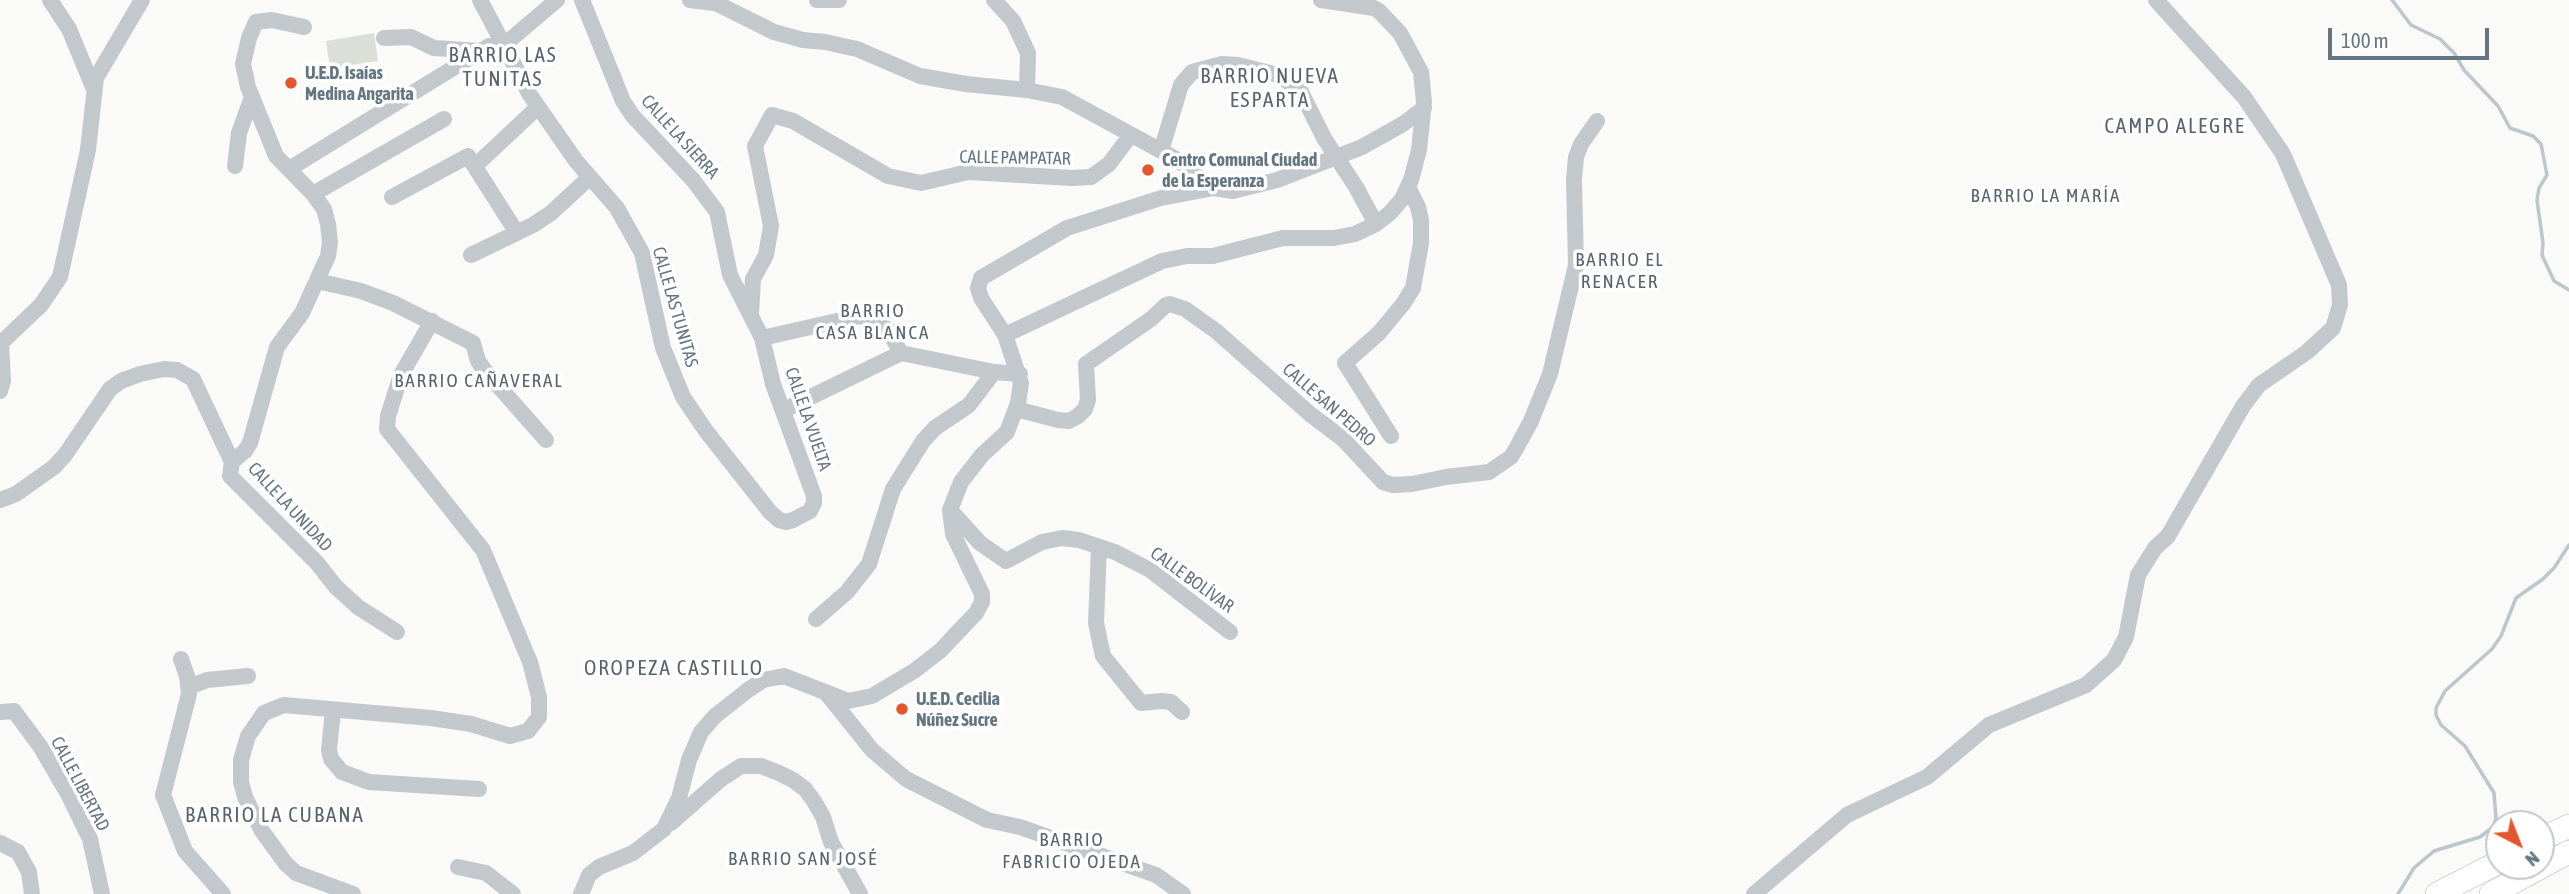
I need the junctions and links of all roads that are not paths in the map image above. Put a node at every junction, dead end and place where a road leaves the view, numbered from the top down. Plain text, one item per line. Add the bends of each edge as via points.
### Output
1 (50, 0) edge
2 (142, 0) edge
3 (480, 0) edge
4 (557, 0) edge
5 (582, 0) edge
6 (690, 0) edge
7 (817, 0) edge
8 (839, 0) edge
9 (994, 0) edge
10 (1321, 0) edge
11 (712, 1) edge
12 (2161, 3) edge
13 (384, 38) dead end
14 (504, 45) junction
15 (481, 51) junction
16 (93, 88) junction
17 (1027, 90) junction
18 (538, 107) junction
19 (1424, 108) junction
20 (444, 119) dead end
21 (1597, 121) dead end
22 (1130, 136) junction
23 (1161, 151) junction
24 (1337, 156) junction
25 (235, 166) dead end
26 (475, 166) junction
27 (289, 169) junction
28 (590, 177) junction
29 (1408, 187) junction
30 (1214, 188) junction
31 (313, 194) junction
32 (391, 197) dead end
33 (1376, 224) junction
34 (517, 233) junction
35 (471, 256) dead end
36 (317, 281) junction
37 (751, 314) junction
38 (432, 321) junction
39 (1005, 335) junction
40 (762, 338) junction
41 (0, 343) edge
42 (901, 354) junction
43 (994, 372) junction
44 (1020, 374) junction
45 (0, 391) edge
46 (1016, 409) junction
47 (784, 410) junction
48 (1391, 436) dead end
49 (546, 439) dead end
50 (232, 462) junction
51 (0, 500) edge
52 (950, 510) junction
53 (810, 511) joint
54 (1100, 547) junction
55 (816, 619) dead end
56 (397, 632) dead end
57 (1230, 632) dead end
58 (181, 659) dead end
59 (248, 676) dead end
60 (189, 687) junction
61 (827, 694) junction
62 (333, 710) junction
63 (0, 712) edge
64 (1182, 712) dead end
65 (479, 789) dead end
66 (664, 829) junction
67 (0, 843) edge
68 (2569, 852) edge
69 (458, 867) dead end
70 (2485, 869) edge
71 (32, 894) edge
72 (102, 894) edge
73 (223, 894) edge
74 (353, 894) edge
75 (513, 894) edge
76 (580, 894) edge
77 (860, 894) edge
78 (1183, 894) edge
79 (1754, 894) edge
80 (2437, 894) edge
81 (2491, 894) edge

1 - 16 street via 69,29
2 - 16 street
3 - 14 street, CALLE LAS TUNITAS
4 - 14 street
5 - 37 street, CALLE LA SIERRA via 623,101 717,212 730,275
6 - 11 street
7 - 8 street
9 - 17 street via 1013,22 1028,53
10 - 19 street via 1374,8 1390,21 1420,72
11 - 17 street via 774,32 857,48 920,76
12 - 79 street via 2244,97 2283,154 2339,285 2340,304 2333,328 2259,385 2243,406 2168,536 2141,569 2126,637 2114,660 2086,685 1989,725 1927,777 1847,815
13 - 15 street via 411,37 434,48
14 - 15 street
14 - 18 street, CALLE LAS TUNITAS
15 - 27 street
16 - 41 street via 88,150 60,277 41,305
17 - 22 street via 1062,97
18 - 26 street
18 - 28 street, CALLE LAS TUNITAS
19 - 24 street via 1387,134
19 - 29 street
20 - 31 street
21 - 46 street, CALLE SAN PEDRO via 1576,157 1577,255 1549,374 1511,457 1489,472 1412,484 1383,482 1343,439 1216,331 1171,304 1086,364 1088,400 1078,416 1058,421
22 - 23 street
22 - 37 street, CALLE PAMPATAR via 1109,164 1091,177 968,173 921,183 888,176 793,121 772,115 755,146 771,226 766,254 753,279
23 - 24 street via 1185,78 1222,64 1267,72 1295,85
23 - 30 street
24 - 30 street via 1267,183 1233,191
24 - 33 street
25 - 27 street via 248,87 276,156
26 - 32 street via 468,156
26 - 34 street
27 - 31 street
28 - 34 street via 551,213
28 - 53 street, CALLE LAS TUNITAS via 617,208 642,253 666,357 683,397 779,520 786,522
29 - 33 street
29 - 48 street via 1421,220 1413,288 1379,333 1345,363
30 - 39 street via 1161,198 1067,229 986,274 978,284 981,298
31 - 36 street via 324,209 330,242
33 - 39 street via 1335,238 1283,237 1213,256 1162,261
34 - 35 street
36 - 38 street via 361,291
36 - 50 street via 302,313 277,347 250,443
37 - 40 street, CALLE LA SIERRA
38 - 49 street via 473,343 486,373
38 - 62 street via 401,375 387,429 483,550 530,662 539,716 528,731 510,736 431,718
39 - 44 street
40 - 42 street via 859,316 882,325
40 - 47 street, CALLE LA VUELTA
41 - 45 street
42 - 43 street
42 - 47 street
43 - 44 street
43 - 55 street via 969,405 935,428 918,449 893,489 869,564 847,592
44 - 46 street
46 - 52 street via 1007,432 961,482
47 - 53 street, CALLE LA VUELTA via 814,496
50 - 51 street, CALLE LA UNIDAD via 193,379 164,369 121,381 110,389 54,467
50 - 56 street, CALLE LA UNIDAD via 230,476 336,587
52 - 54 street, CALLE BOLÍVAR via 1006,561 1052,538
52 - 61 street via 953,534 982,594 976,613 940,651 888,688 848,701
54 - 57 street, CALLE BOLÍVAR via 1150,570
54 - 64 street via 1096,623 1103,656 1142,703 1171,702
58 - 60 street
59 - 60 street via 207,680
60 - 73 street via 163,795 185,851
61 - 66 street via 784,676 763,680 735,699 701,732
61 - 78 street via 872,751 906,779 987,820 1020,827 1156,875
62 - 65 street via 329,750 342,772 369,782
62 - 74 street via 284,705 264,713 248,736 241,782 262,831 286,864 296,873
63 - 72 street, CALLE LIBERTAD via 14,711 68,794 90,839
66 - 76 street via 634,853 598,867
66 - 77 street via 732,770 761,766 805,789
67 - 71 street via 18,852 29,872
68 - 81 highway
69 - 75 street via 486,873
70 - 80 highway

